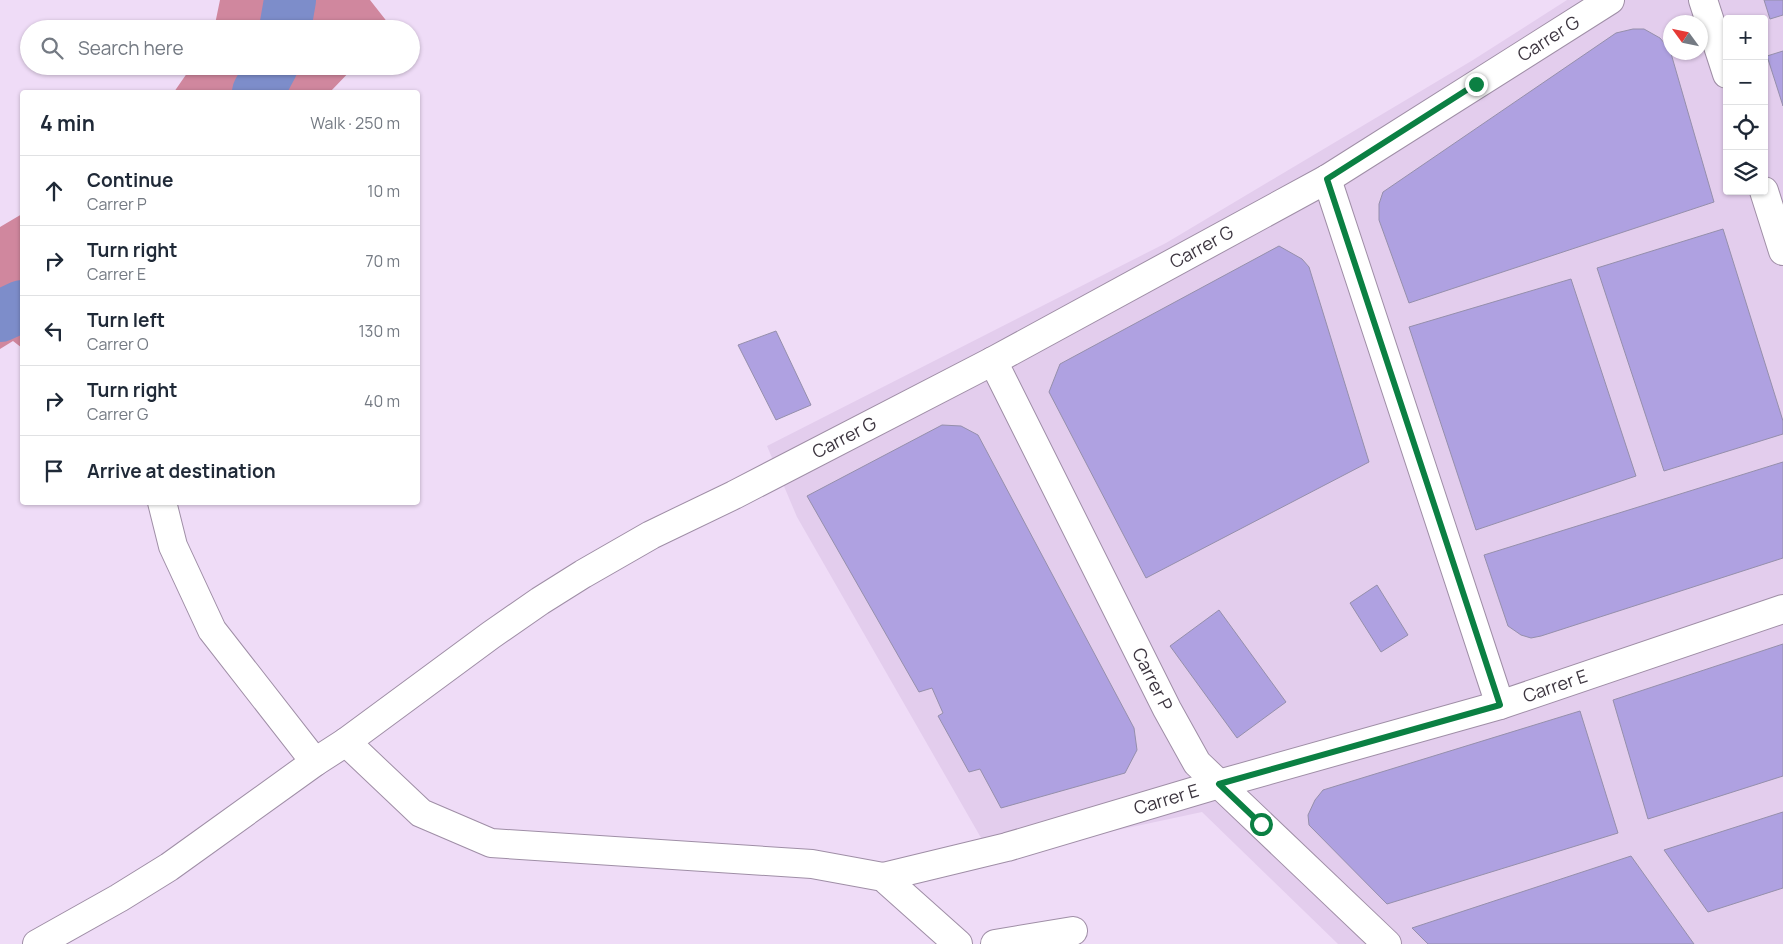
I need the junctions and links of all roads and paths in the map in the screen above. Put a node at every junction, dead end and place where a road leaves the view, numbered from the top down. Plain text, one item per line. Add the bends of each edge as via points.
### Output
1 (1610, 0) edge
2 (1703, 0) edge
3 (1723, 62) edge
4 (1327, 179) junction
5 (1765, 195) edge
6 (1783, 251) edge
7 (993, 362) junction
8 (163, 505) edge
9 (1783, 609) edge
10 (1500, 705) junction
11 (346, 742) junction
12 (315, 762) junction
13 (1219, 784) junction
14 (884, 877) junction
15 (1073, 931) dead end
16 (37, 944) edge
17 (958, 944) edge
18 (995, 944) edge
19 (1387, 944) edge

1 - 4 street, Carrer G
2 - 3 street
4 - 7 street, Carrer G
4 - 10 street
5 - 6 street
7 - 11 street, Carrer G via 650,535 554,592
7 - 13 street, Carrer P via 1167,709 1197,763
8 - 12 street via 173,546 212,630
9 - 10 street, Carrer E
10 - 13 street, Carrer E
11 - 12 street, Carrer G
11 - 14 street via 421,813 491,843 812,864
12 - 16 street, Carrer G via 169,867
13 - 14 street, Carrer E via 1007,847
13 - 19 street, Carrer P
14 - 17 street
15 - 18 street

